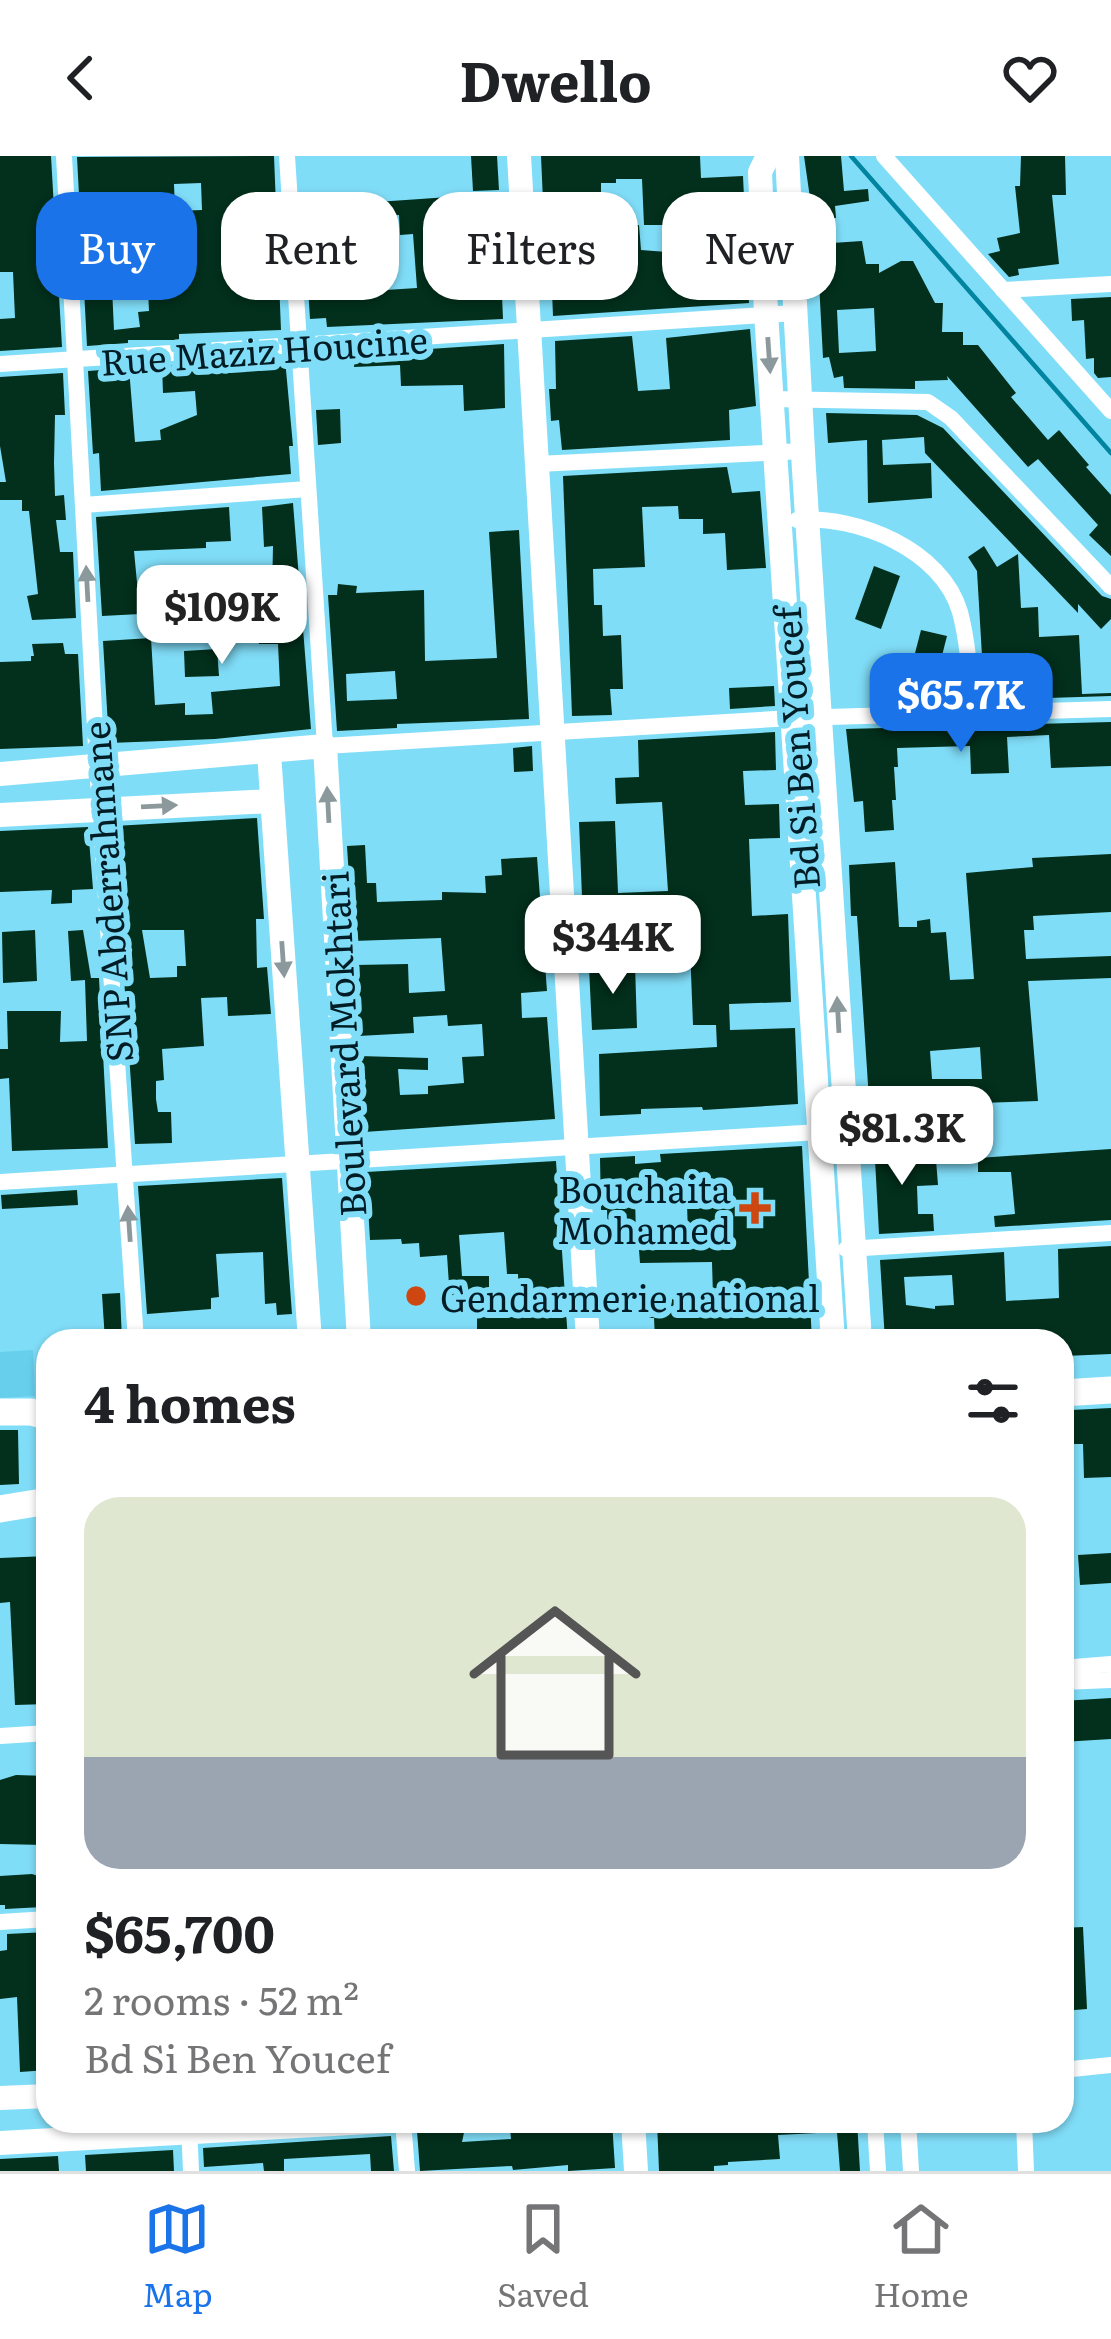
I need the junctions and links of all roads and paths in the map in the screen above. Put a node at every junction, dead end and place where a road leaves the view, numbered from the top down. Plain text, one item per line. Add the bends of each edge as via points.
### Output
1 (64, 156) edge
2 (286, 156) edge
3 (519, 156) edge
4 (767, 156) edge
5 (788, 156) edge
6 (884, 156) edge
7 (1111, 284) edge
8 (1003, 290) junction
9 (766, 313) junction
10 (795, 313) junction
11 (528, 333) junction
12 (298, 345) junction
13 (77, 360) junction
14 (0, 364) edge
15 (772, 399) junction
16 (800, 401) junction
17 (1108, 403) edge
18 (802, 451) junction
19 (775, 452) junction
20 (537, 464) junction
21 (308, 489) junction
22 (83, 505) junction
23 (807, 519) junction
24 (778, 521) junction
25 (1111, 587) edge
26 (1111, 710) edge
27 (973, 716) junction
28 (820, 717) junction
29 (792, 718) junction
30 (552, 730) junction
31 (325, 746) junction
32 (269, 753) junction
33 (97, 766) junction
34 (0, 774) edge
35 (272, 801) junction
36 (101, 809) junction
37 (0, 814) edge
38 (816, 863) junction
39 (917, 1126) dead end
40 (833, 1131) junction
41 (578, 1147) junction
42 (349, 1162) junction
43 (298, 1166) junction
44 (125, 1175) junction
45 (0, 1182) edge
46 (1111, 1234) edge
47 (854, 1248) junction
48 (827, 1249) junction
49 (135, 1329) edge
50 (309, 1329) edge
51 (358, 1329) edge
52 (587, 1329) edge
53 (832, 1329) edge
54 (859, 1329) edge
55 (1111, 1390) edge
56 (1074, 1392) edge
57 (0, 1412) edge
58 (36, 1413) edge
59 (36, 1504) edge
60 (0, 1509) edge
61 (1111, 1664) edge
62 (1074, 1667) edge
63 (1111, 1680) edge
64 (1074, 1682) edge
65 (36, 1734) edge
66 (0, 1736) edge
67 (36, 1919) edge
68 (0, 1922) edge
69 (1111, 2065) edge
70 (1074, 2069) edge
71 (36, 2096) edge
72 (0, 2098) edge
73 (116, 2133) edge
74 (189, 2133) edge
75 (404, 2133) edge
76 (634, 2133) edge
77 (876, 2133) edge
78 (909, 2133) edge
79 (1024, 2133) edge
80 (0, 2144) edge
81 (191, 2171) edge
82 (406, 2171) edge
83 (636, 2171) edge
84 (878, 2171) edge
85 (911, 2171) edge
86 (1026, 2171) edge

1 - 13 street, SNP Abderrahmane
2 - 12 street
3 - 11 street
4 - 9 street, Bd Si Ben Youcef via 760,172
5 - 10 street, Bd Si Ben Youcef
6 - 8 street
7 - 8 street
8 - 17 street
9 - 10 street, Rue Maziz Houcine
9 - 11 street, Rue Maziz Houcine
9 -> 15 street, Bd Si Ben Youcef
10 - 16 street, Bd Si Ben Youcef
11 - 12 street, Rue Maziz Houcine
11 - 20 street
12 - 13 street, Rue Maziz Houcine
12 - 21 street
13 - 14 street, Rue Maziz Houcine
13 - 22 street, SNP Abderrahmane
15 - 16 street
15 - 19 street, Bd Si Ben Youcef
16 - 18 street, Bd Si Ben Youcef
16 - 25 street via 928,402
18 - 19 street
18 - 23 street, Bd Si Ben Youcef
19 - 20 street
19 - 24 street, Bd Si Ben Youcef
20 - 30 street
21 - 22 street
21 - 31 street
33 -> 22 street, SNP Abderrahmane
23 - 24 street
23 - 27 street via 862,528 940,574 959,609
23 - 28 street, Bd Si Ben Youcef
24 - 29 street, Bd Si Ben Youcef
26 - 27 street
27 - 28 street
28 - 29 street
28 - 38 street, Bd Si Ben Youcef
29 - 30 street
29 - 38 street, Bd Si Ben Youcef
30 - 31 street
30 - 41 street
31 - 32 street
42 -> 31 street, Boulevard Mokhtari
32 - 33 street
32 - 35 street, Boulevard Mokhtari
33 - 34 street
33 - 36 street, SNP Abderrahmane
36 -> 35 street
35 -> 43 street, Boulevard Mokhtari
36 - 37 street
36 - 44 street, SNP Abderrahmane
38 - 40 street, Bd Si Ben Youcef
39 - 40 street
40 - 41 street
40 - 47 street, Bd Si Ben Youcef
40 - 48 street, Bd Si Ben Youcef
41 - 42 street
41 - 52 street
42 - 43 street
42 - 51 street, Boulevard Mokhtari
43 - 44 street
43 - 50 street, Boulevard Mokhtari
44 - 45 street
49 -> 44 street, SNP Abderrahmane
46 - 47 street
47 - 48 street
47 - 54 street, Bd Si Ben Youcef
48 - 53 street, Bd Si Ben Youcef
55 - 56 main road
57 - 58 main road
59 - 60 main road
61 - 62 street
63 - 64 street
65 - 66 street
67 - 68 street
69 - 70 street
71 - 72 street
73 - 80 street
74 - 81 street
75 - 82 street
76 - 83 street
77 - 84 street
78 - 85 street
79 - 86 street

